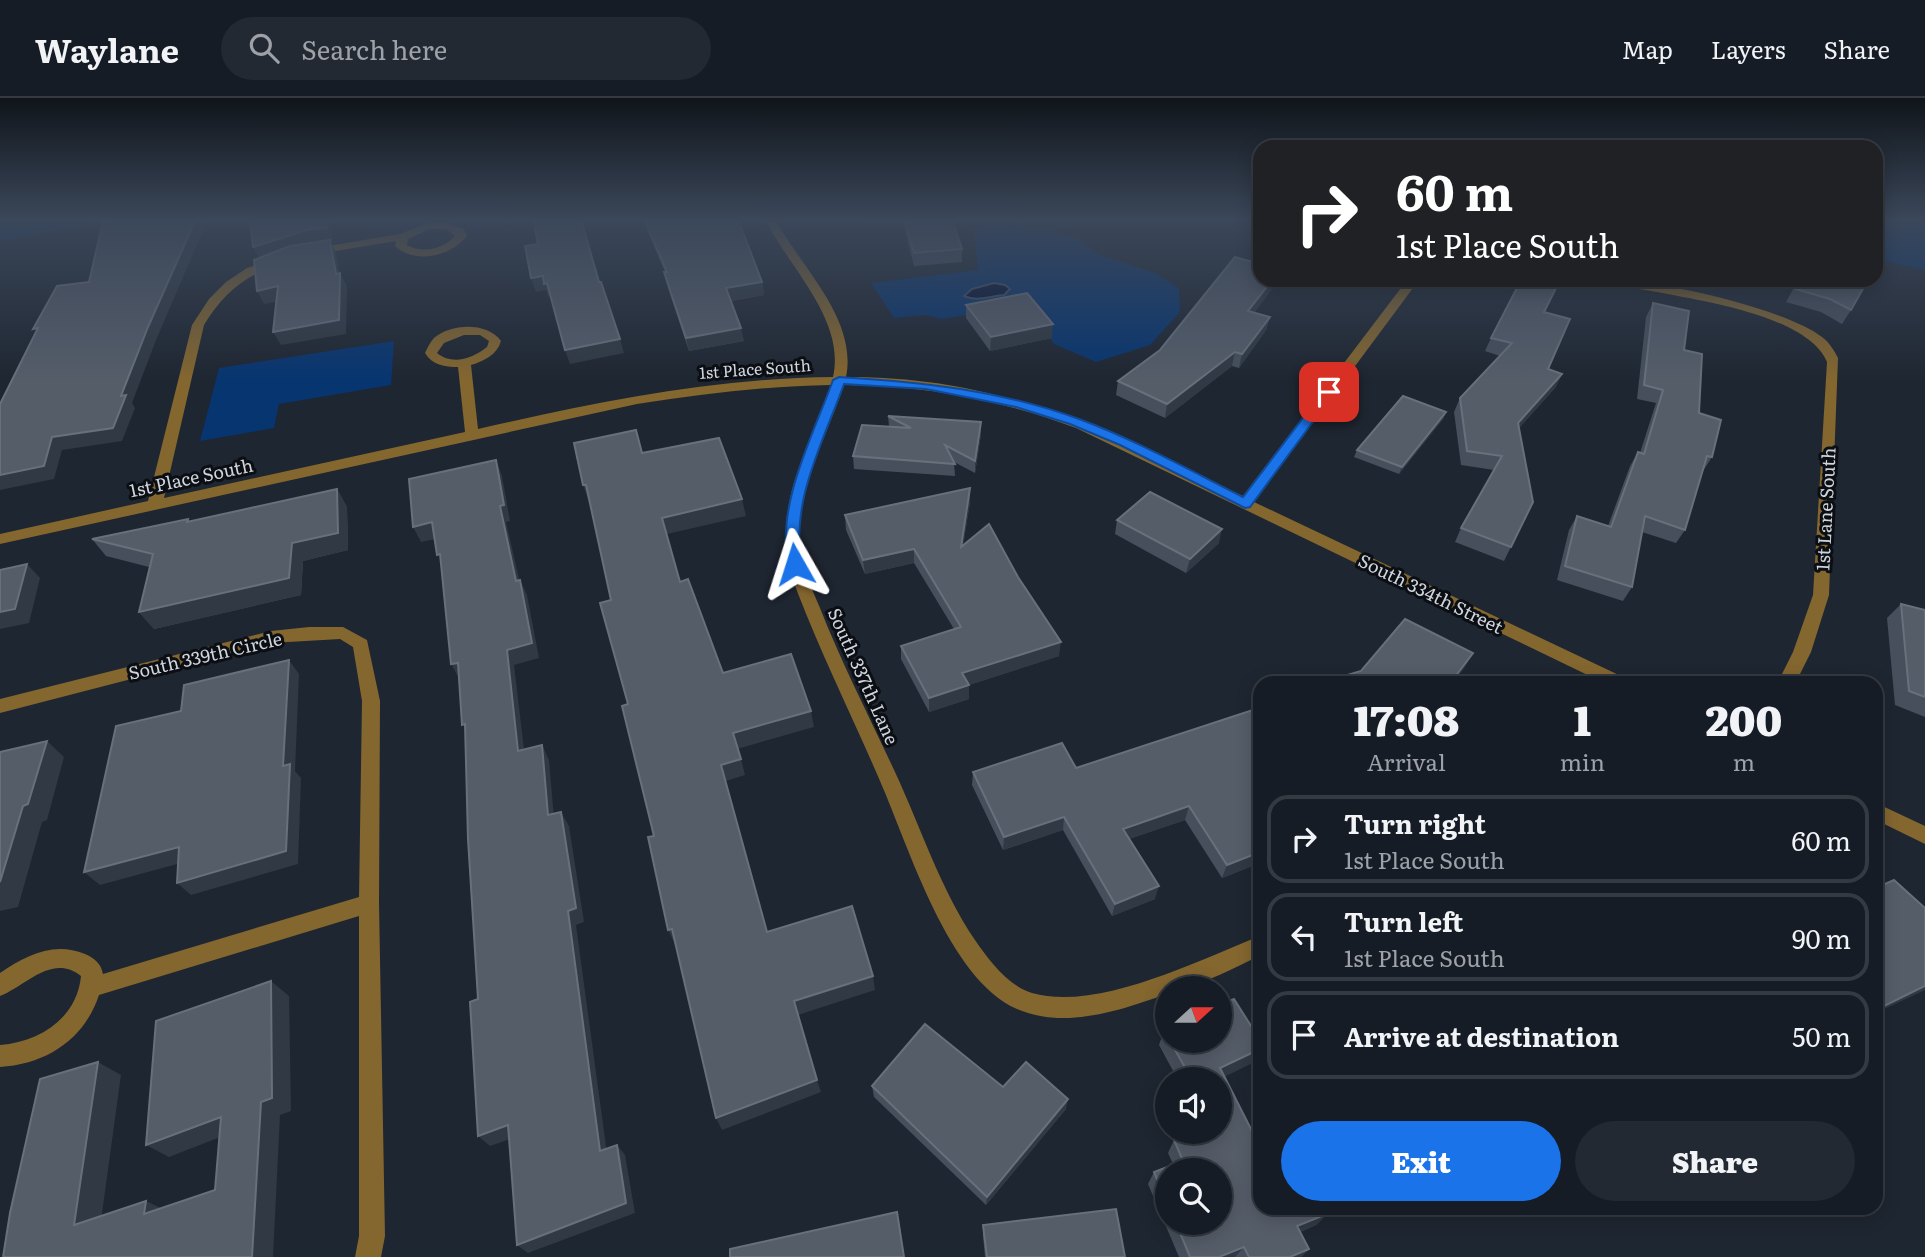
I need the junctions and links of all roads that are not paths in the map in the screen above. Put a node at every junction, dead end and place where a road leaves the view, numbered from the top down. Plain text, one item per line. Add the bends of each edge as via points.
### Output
1 (246, 273) edge
2 (802, 273) edge
3 (1408, 287) edge
4 (1646, 287) edge
5 (464, 363) dead end
6 (839, 380) junction
7 (472, 435) junction
8 (1245, 504) junction
9 (155, 505) junction
10 (0, 539) edge
11 (1604, 676) edge
12 (1790, 676) edge
13 (0, 706) edge
14 (1883, 815) edge
15 (1925, 836) edge
16 (369, 903) junction
17 (1253, 949) edge
18 (0, 986) edge
19 (93, 988) junction
20 (0, 1056) edge
21 (368, 1257) edge

1 - 9 street via 232,280 212,301 198,326
2 - 6 street, South 337th Lane via 834,328 842,355
3 - 8 street
4 - 12 street, 1st Lane South via 1793,326 1830,352 1821,595
5 - 7 street
6 - 7 street, 1st Place South via 720,386
6 - 8 street, 1st Place South via 926,385 1019,404 1124,442
6 - 17 street, South 337th Lane via 800,487 791,543 795,564 922,855 956,927 982,967 1007,991 1032,1004 1063,1008 1125,997
7 - 9 street, 1st Place South
8 - 11 street, South 334th Street
9 - 10 street, 1st Place South
13 - 16 street, South 339th Circle via 271,637 343,633 361,644 371,701
14 - 15 street
16 - 19 street
16 - 21 street, South 339th Circle via 372,1236
18 - 19 street via 21,970 66,957 82,961 92,971
19 - 20 street via 71,1026 25,1054

